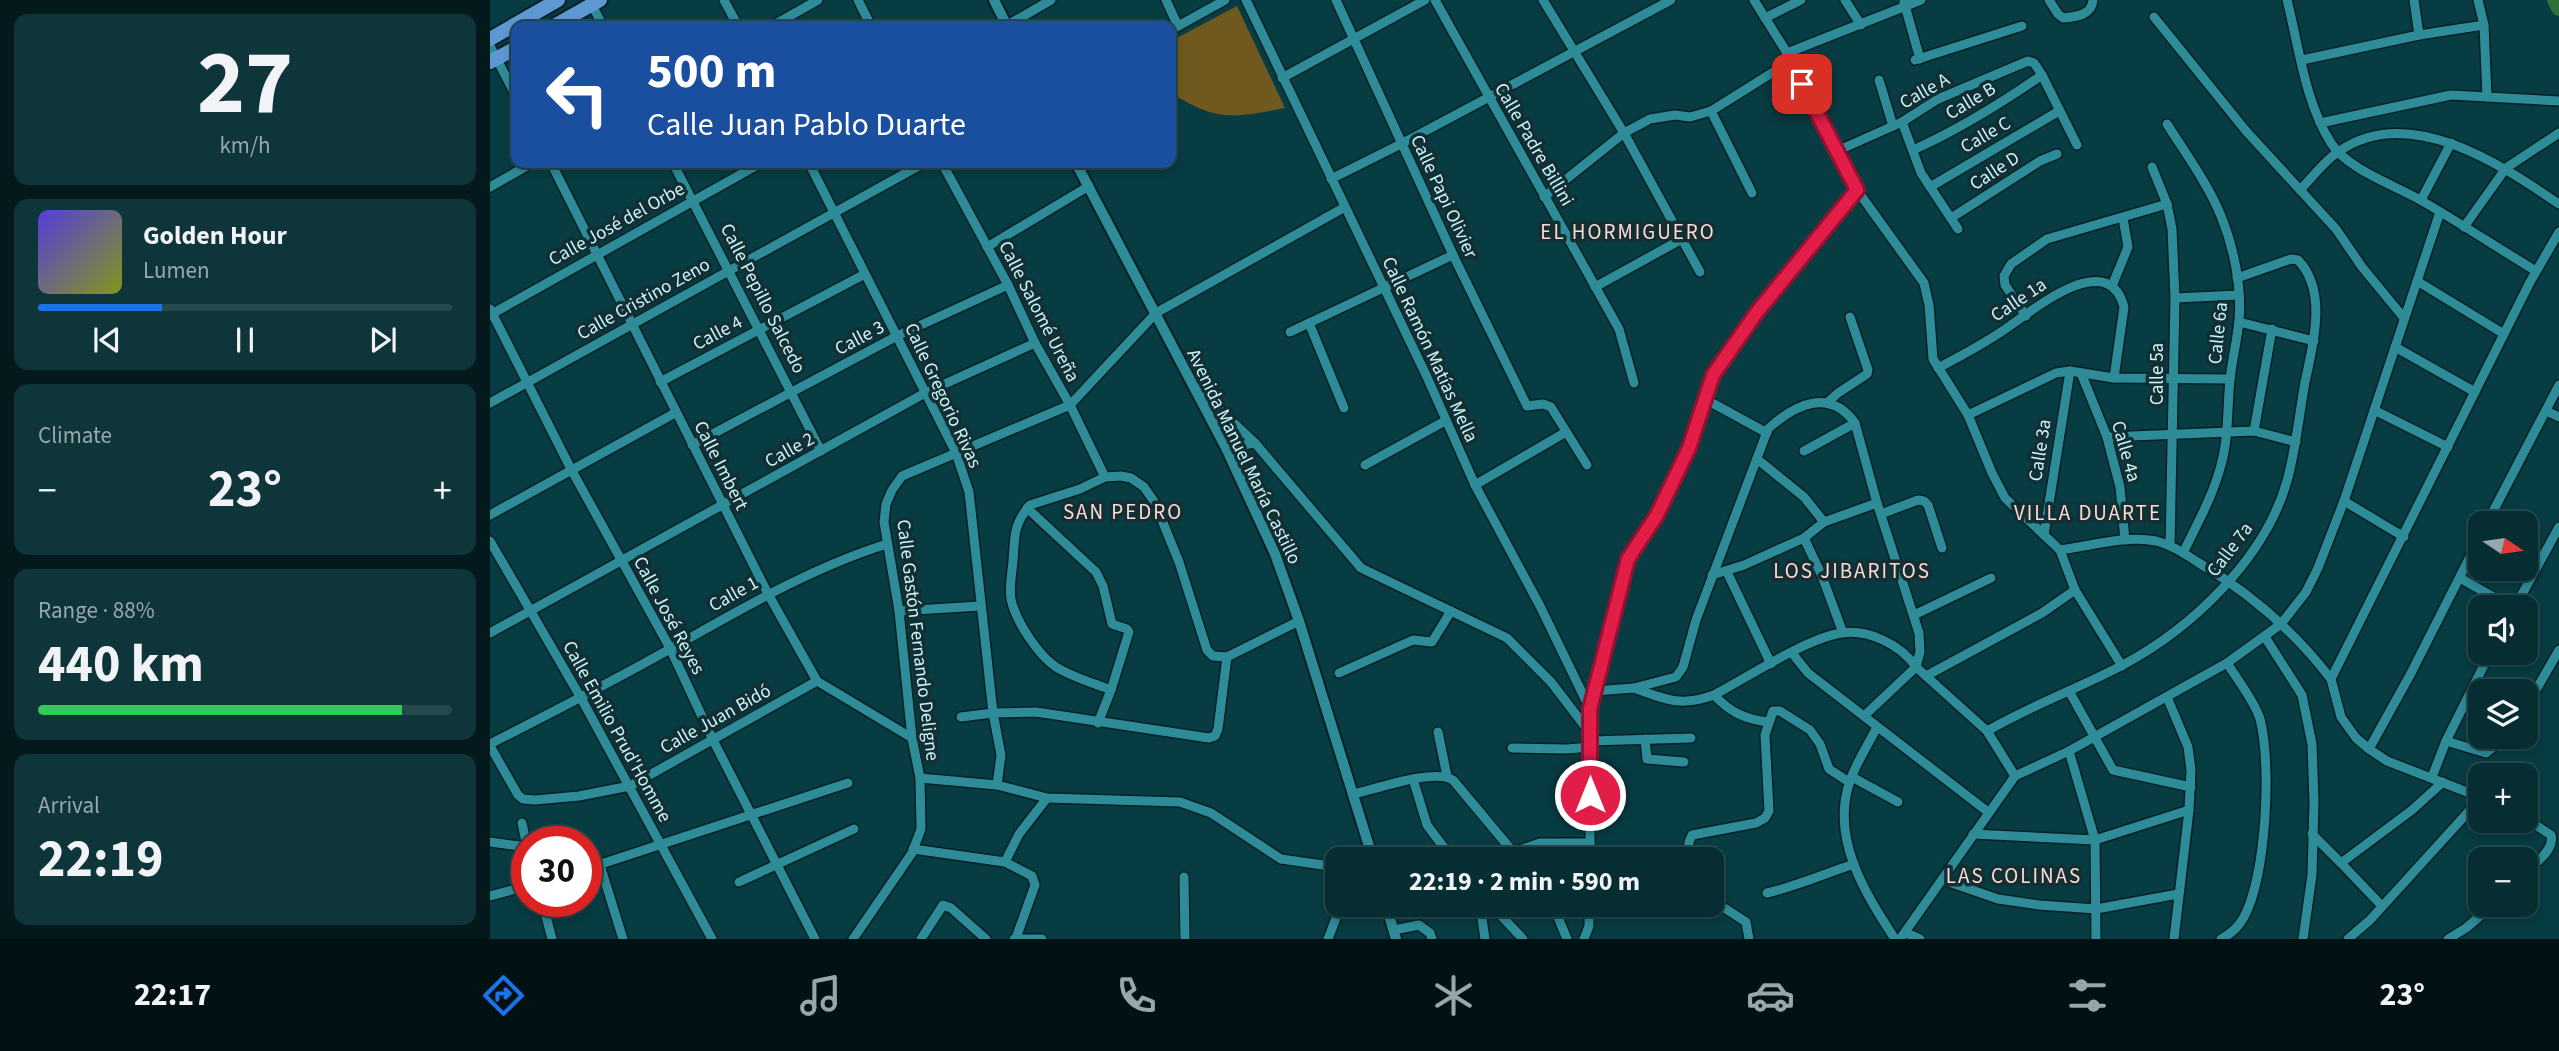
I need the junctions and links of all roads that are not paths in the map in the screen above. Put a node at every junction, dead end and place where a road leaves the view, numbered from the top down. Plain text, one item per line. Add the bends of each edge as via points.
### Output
1 (558, 0) edge
2 (724, 0) edge
3 (818, 0) edge
4 (858, 0) edge
5 (994, 0) edge
6 (1051, 0) edge
7 (1166, 0) edge
8 (1225, 0) edge
9 (1247, 0) edge
10 (1336, 0) edge
11 (1425, 0) edge
12 (1435, 0) edge
13 (1542, 0) edge
14 (1671, 0) edge
15 (1754, 0) edge
16 (1801, 0) edge
17 (1845, 0) edge
18 (1921, 0) edge
19 (2049, 0) edge
20 (2093, 0) edge
21 (2287, 0) edge
22 (2414, 0) edge
23 (2478, 0) edge
24 (594, 2) edge
25 (1904, 3) edge
26 (2154, 17) dead end
27 (1765, 18) junction
28 (521, 21) edge
29 (562, 21) edge
30 (601, 21) edge
31 (734, 21) edge
32 (781, 21) edge
33 (868, 21) edge
34 (1004, 21) edge
35 (1015, 21) edge
36 (1172, 21) edge
37 (1861, 25) junction
38 (2484, 25) junction
39 (2022, 26) dead end
40 (511, 27) edge
41 (1176, 27) edge
42 (2419, 35) junction
43 (490, 39) edge
44 (1354, 40) junction
45 (511, 49) edge
46 (1573, 53) junction
47 (492, 56) edge
48 (1789, 57) junction
49 (2302, 60) junction
50 (2042, 75) junction
51 (1282, 78) junction
52 (1879, 80) dead end
53 (511, 88) edge
54 (1487, 97) junction
55 (2487, 97) junction
56 (2559, 101) edge
57 (1711, 111) junction
58 (2059, 111) junction
59 (2320, 123) junction
60 (1898, 124) junction
61 (2167, 124) dead end
62 (2559, 132) edge
63 (1624, 133) junction
64 (2451, 143) junction
65 (1401, 144) junction
66 (2077, 145) dead end
67 (1913, 150) junction
68 (1837, 151) junction
69 (2337, 152) junction
70 (2057, 155) dead end
71 (2152, 167) dead end
72 (523, 168) edge
73 (553, 168) edge
74 (676, 168) edge
75 (752, 168) edge
76 (812, 168) edge
77 (915, 168) edge
78 (945, 168) edge
79 (1079, 168) edge
80 (2506, 169) junction
81 (1331, 178) junction
82 (1088, 186) junction
83 (490, 187) edge
84 (1930, 187) junction
85 (1857, 190) junction
86 (2300, 190) junction
87 (1752, 192) dead end
88 (1544, 197) junction
89 (692, 200) junction
90 (2421, 200) junction
91 (2168, 204) junction
92 (2559, 204) edge
93 (1345, 207) junction
94 (2440, 212) junction
95 (834, 213) junction
96 (1951, 218) junction
97 (2123, 218) junction
98 (2464, 227) junction
99 (1958, 229) dead end
100 (2559, 232) edge
101 (1682, 239) junction
102 (987, 247) junction
103 (596, 254) junction
104 (1453, 254) junction
105 (728, 270) junction
106 (2536, 271) junction
107 (1700, 272) dead end
108 (865, 274) junction
109 (2237, 278) junction
110 (2417, 281) junction
111 (1008, 285) junction
112 (2112, 286) junction
113 (1384, 287) junction
114 (1595, 287) junction
115 (2239, 295) junction
116 (2175, 298) junction
117 (491, 313) edge
118 (1156, 313) junction
119 (2026, 316) junction
120 (1850, 317) dead end
121 (2404, 318) junction
122 (2239, 321) junction
123 (1309, 323) junction
124 (631, 324) junction
125 (759, 329) junction
126 (2272, 329) junction
127 (1290, 332) dead end
128 (2504, 334) junction
129 (897, 336) junction
130 (2314, 341) junction
131 (1035, 343) junction
132 (2395, 347) junction
133 (1938, 368) junction
134 (2070, 371) junction
135 (2081, 373) junction
136 (2114, 378) junction
137 (2174, 378) junction
138 (2230, 379) junction
139 (529, 382) junction
140 (660, 382) junction
141 (1634, 383) dead end
142 (1194, 385) junction
143 (2559, 385) edge
144 (927, 392) junction
145 (2475, 392) junction
146 (791, 393) junction
147 (1705, 399) junction
148 (490, 403) edge
149 (1827, 403) junction
150 (1070, 405) junction
151 (1343, 408) dead end
152 (2374, 410) junction
153 (2546, 411) junction
154 (675, 413) junction
155 (1968, 415) junction
156 (2559, 417) edge
157 (1445, 421) junction
158 (1856, 423) junction
159 (2228, 430) junction
160 (2254, 431) junction
161 (1566, 432) junction
162 (1767, 433) junction
163 (2173, 435) junction
164 (2108, 438) junction
165 (2296, 442) junction
166 (1255, 443) junction
167 (692, 445) junction
168 (2448, 447) junction
169 (1226, 448) junction
170 (821, 451) junction
171 (1804, 451) dead end
172 (956, 453) junction
173 (1757, 459) junction
174 (1365, 465) dead end
175 (1587, 465) dead end
176 (572, 471) junction
177 (1105, 477) junction
178 (1475, 485) junction
179 (2344, 501) junction
180 (1877, 503) junction
181 (723, 506) junction
182 (1027, 508) junction
183 (2493, 511) edge
184 (1881, 514) junction
185 (490, 515) edge
186 (1824, 522) junction
187 (2559, 527) edge
188 (2044, 535) junction
189 (2404, 537) junction
190 (1804, 538) junction
191 (2125, 540) junction
192 (490, 541) edge
193 (887, 544) junction
194 (2170, 545) junction
195 (1942, 548) dead end
196 (2060, 550) junction
197 (2183, 553) junction
198 (622, 560) junction
199 (2468, 562) edge
200 (1727, 572) junction
201 (1712, 575) junction
202 (1991, 578) dead end
203 (2460, 578) junction
204 (2229, 581) junction
205 (2075, 590) junction
206 (768, 594) junction
207 (2491, 595) edge
208 (2520, 595) edge
209 (980, 606) junction
210 (531, 611) junction
211 (899, 611) junction
212 (1451, 611) junction
213 (1914, 615) junction
214 (1299, 621) junction
215 (2281, 624) junction
216 (490, 633) edge
217 (1843, 633) junction
218 (2265, 637) junction
219 (670, 648) junction
220 (2559, 650) edge
221 (1793, 653) junction
222 (1227, 657) junction
223 (2227, 663) junction
224 (1771, 664) junction
225 (2484, 665) edge
226 (2122, 666) junction
227 (1916, 667) junction
228 (1339, 673) dead end
229 (1926, 676) junction
230 (2331, 679) junction
231 (817, 681) junction
232 (2538, 686) edge
233 (1634, 688) junction
234 (1111, 690) junction
235 (1594, 691) junction
236 (2069, 691) junction
237 (1714, 695) junction
238 (2167, 697) junction
239 (581, 698) junction
240 (1590, 709) junction
241 (993, 713) junction
242 (1864, 716) junction
243 (961, 717) dead end
244 (1768, 722) junction
245 (1098, 723) junction
246 (1877, 727) junction
247 (1987, 730) junction
248 (1438, 732) dead end
249 (2095, 737) junction
250 (912, 738) junction
251 (1691, 738) dead end
252 (1645, 739) junction
253 (713, 740) junction
254 (1590, 740) junction
255 (2446, 741) junction
256 (490, 745) edge
257 (1512, 748) dead end
258 (2370, 749) junction
259 (2468, 749) edge
260 (2469, 749) edge
261 (2491, 749) edge
262 (2069, 751) junction
263 (493, 758) edge
264 (1684, 762) dead end
265 (1447, 776) junction
266 (2015, 776) junction
267 (2432, 777) junction
268 (920, 778) junction
269 (1413, 779) junction
270 (1851, 779) junction
271 (2443, 782) junction
272 (848, 783) dead end
273 (997, 785) junction
274 (630, 786) junction
275 (2191, 787) junction
276 (2468, 793) edge
277 (1354, 794) junction
278 (1047, 798) junction
279 (1898, 802) dead end
280 (2189, 810) junction
281 (2468, 811) edge
282 (1988, 812) junction
283 (752, 815) junction
284 (522, 823) dead end
285 (523, 826) edge
286 (2538, 826) edge
287 (854, 829) dead end
288 (1973, 834) junction
289 (2312, 834) junction
290 (2095, 840) junction
291 (490, 842) edge
292 (660, 844) junction
293 (511, 845) edge
294 (1368, 847) edge
295 (1444, 847) edge
296 (1509, 847) edge
297 (1533, 847) edge
298 (1565, 847) edge
299 (1590, 847) edge
300 (1689, 847) edge
301 (913, 849) junction
302 (2538, 860) edge
303 (1005, 862) junction
304 (2342, 863) junction
305 (602, 864) edge
306 (777, 864) junction
307 (1854, 864) junction
308 (1325, 865) edge
309 (602, 871) edge
310 (1184, 877) dead end
311 (1942, 880) junction
312 (740, 882) dead end
313 (511, 890) edge
314 (1767, 893) dead end
315 (2179, 894) junction
316 (490, 896) edge
317 (2381, 905) junction
318 (1724, 908) edge
319 (2096, 909) junction
320 (546, 917) edge
321 (1336, 917) edge
322 (1390, 917) edge
323 (1482, 917) edge
324 (1502, 917) edge
325 (1558, 917) edge
326 (1588, 917) edge
327 (2479, 917) edge
328 (1395, 935) edge
329 (1903, 936) edge
330 (552, 939) edge
331 (623, 939) edge
332 (712, 939) edge
333 (815, 939) edge
334 (853, 939) edge
335 (921, 939) edge
336 (986, 939) edge
337 (1015, 939) edge
338 (1042, 939) edge
339 (1185, 939) edge
340 (1328, 939) edge
341 (1432, 939) edge
342 (1485, 939) edge
343 (1523, 939) edge
344 (1567, 939) edge
345 (1584, 939) edge
346 (1749, 939) edge
347 (1895, 939) edge
348 (1920, 939) edge
349 (2096, 939) edge
350 (2174, 939) edge
351 (2221, 939) edge
352 (2303, 939) edge
353 (2348, 939) edge
354 (2448, 939) edge

1 - 28 main road
2 - 31 street
3 - 32 street
4 - 33 street
5 - 34 street
6 - 35 street
7 - 36 street
8 - 41 street
9 - 51 street, Calle Ramón Matías Mella
10 - 44 street, Calle Papi Olivier
11 - 44 street
12 - 54 street, Calle Padre Billini
13 - 46 street
14 - 46 street
15 - 27 street
16 - 27 street
17 - 37 street
18 - 25 street
19 - 20 street via 2063,18 2088,11
21 - 49 street
22 - 42 street
23 - 38 street
24 - 29 main road
24 - 30 street
25 - 37 street
25 - 39 street via 1917,59
26 - 86 street
27 - 48 street
37 - 48 street
38 - 42 street
38 - 55 street
40 - 43 main road
42 - 49 street
44 - 51 street
44 - 65 street, Calle Papi Olivier
45 - 47 main road
46 - 54 street
46 - 63 street
47 - 53 street
48 - 57 street
48 - 68 street
49 - 59 street
50 - 58 street
50 - 60 street, Calle A via 2028,61 1937,99
50 - 67 street, Calle B via 1955,131
51 - 81 street, Calle Ramón Matías Mella
52 - 60 street
54 - 65 street
54 - 88 street, Calle Padre Billini
55 - 56 street
55 - 59 street via 2451,95
57 - 63 street via 1650,119
57 - 87 street
58 - 66 street
58 - 84 street, Calle C
59 - 69 street
60 - 67 street
60 - 68 street, Calle A
61 - 109 street, Calle 6a via 2222,218
62 - 80 street
63 - 88 street
63 - 101 street
64 - 69 street via 2399,132 2366,138
64 - 80 street
64 - 90 street
65 - 81 street
65 - 104 street, Calle Papi Olivier
67 - 84 street
68 - 85 street
69 - 86 street
69 - 90 street
70 - 96 street, Calle D via 2040,161
71 - 91 street, Calle 5a
72 - 83 street
73 - 103 street, Calle Imbert
74 - 89 street, Calle Pepillo Salcedo
75 - 89 street, Calle José del Orbe
76 - 95 street, Calle Gregorio Rivas
77 - 95 street, Calle Cristino Zeno
78 - 102 street, Calle Salomé Ureña
79 - 82 street, Avenida Manuel María Castillo
80 - 92 street
80 - 98 street
81 - 93 street, Calle Ramón Matías Mella
82 - 102 street
82 - 118 street, Avenida Manuel María Castillo
84 - 96 street
85 - 133 street via 1924,283
85 - 147 street via 1757,312 1713,375
86 - 121 street
88 - 114 street, Calle Padre Billini
89 - 103 street, Calle José del Orbe
89 - 105 street, Calle Pepillo Salcedo
90 - 94 street
91 - 97 street
91 - 116 street, Calle 5a
93 - 113 street, Calle Ramón Matías Mella
93 - 118 street, Calle Gastón Fernando Deligne
94 - 98 street
94 - 110 street
95 - 105 street, Calle Cristino Zeno
95 - 108 street, Calle Gregorio Rivas
96 - 99 street
97 - 112 street via 2127,247
97 - 119 street via 2047,239 2011,264 2004,275 2005,285
98 - 106 street
100 - 106 street
101 - 107 street
101 - 114 street
102 - 111 street, Calle Salomé Ureña
103 - 117 street, Calle José del Orbe
103 - 124 street, Calle Imbert
104 - 113 street
104 - 161 street, Calle Papi Olivier via 1527,406 1551,407
105 - 124 street, Calle Cristino Zeno
105 - 125 street, Calle Pepillo Salcedo
106 - 128 street
108 - 125 street, Calle 4
108 - 129 street, Calle Gregorio Rivas
109 - 115 street, Calle 6a
109 - 130 street, Calle 7a via 2291,259 2303,264 2314,301
110 - 121 street
110 - 128 street
111 - 129 street, Calle 3
111 - 131 street, Calle Salomé Ureña
112 - 119 street, Calle 1a via 2098,282 2064,289
112 - 136 street via 2122,296 2124,307
113 - 123 street
113 - 157 street, Calle Ramón Matías Mella
114 - 141 street, Calle Padre Billini via 1619,329
115 - 116 street
115 - 122 street, Calle 6a
116 - 137 street, Calle 5a
117 - 139 street, Calle José Reyes
118 - 142 street, Avenida Manuel María Castillo
118 - 150 street, Calle Gastón Fernando Deligne
119 - 133 street, Calle 1a
120 - 149 street via 1867,374
121 - 132 street
122 - 126 street
122 - 138 street, Calle 6a
123 - 127 street
123 - 151 street
124 - 139 street, Calle Cristino Zeno
124 - 140 street, Calle Imbert
125 - 140 street, Calle 4
125 - 146 street, Calle Pepillo Salcedo
126 - 130 street
126 - 160 street
128 - 145 street
129 - 144 street, Calle Gregorio Rivas
129 - 146 street, Calle 3
130 - 165 street, Calle 7a
131 - 144 street, Calle 2
131 - 150 street, Calle Salomé Ureña
132 - 145 street
132 - 152 street
133 - 155 street
134 - 135 street
134 - 155 street via 2056,373
134 - 188 street, Calle 3a
135 - 136 street
135 - 164 street, Calle 4a
136 - 137 street
137 - 138 street
137 - 163 street, Calle 5a
138 - 159 street, Calle 6a
139 - 148 street, Calle Cristino Zeno
139 - 176 street, Calle José Reyes
140 - 154 street, Calle Imbert
142 - 166 street
142 - 169 street, Avenida Manuel María Castillo
143 - 153 street
144 - 170 street, Calle 2
144 - 172 street, Calle Gregorio Rivas
145 - 168 street
146 - 167 street, Calle 3
146 - 170 street, Calle Pepillo Salcedo
147 - 162 street
147 - 235 street via 1689,448 1657,515 1628,559
149 - 158 street
149 - 162 street via 1797,406
150 - 172 street, Calle Gastón Fernando Deligne
150 - 177 street, Calle Salomé Ureña
152 - 168 street
152 - 179 street
153 - 156 street
153 - 183 street
154 - 167 street, Calle Imbert
154 - 176 street
155 - 188 street via 2005,498
157 - 174 street
157 - 178 street, Calle Ramón Matías Mella
158 - 171 street
158 - 180 street
159 - 160 street
159 - 163 street
159 - 197 street, Calle 6a via 2213,491
160 - 165 street
161 - 175 street
161 - 178 street
162 - 173 street
163 - 164 street
163 - 194 street, Calle 5a
164 - 191 street, Calle 4a via 2120,487
165 - 204 street, Calle 7a via 2276,512
166 - 169 street
166 - 212 street via 1361,568
167 - 181 street, Calle Imbert
168 - 189 street
169 - 214 street, Avenida Manuel María Castillo via 1275,554
170 - 181 street, Calle 2
172 - 193 street, Calle Gastón Fernando Deligne via 902,476 892,489 884,522
172 - 209 street, Calle Gregorio Rivas via 969,492
173 - 186 street via 1804,498
173 - 201 street
176 - 185 street
176 - 198 street, Calle José Reyes
177 - 182 street
177 - 222 street via 1131,478 1155,502 1207,650 1213,656
178 - 240 street, Calle Ramón Matías Mella
179 - 189 street
179 - 215 street via 2319,568
180 - 184 street
180 - 186 street
181 - 198 street, Calle 2
181 - 206 street, Calle Imbert
182 - 234 street via 1096,572 1112,624 1128,629
182 - 234 street via 1017,522 1011,601 1024,629 1053,665
184 - 195 street via 1924,501
184 - 213 street
186 - 190 street
187 - 208 street
188 - 196 street
189 - 230 street
190 - 200 street
190 - 217 street
191 - 194 street
191 - 196 street
192 - 210 street, Calle Emilio Prud'Homme
193 - 206 street, Calle 1 via 856,553
193 - 211 street, Calle Gastón Fernando Deligne
194 - 197 street
196 - 205 street
197 - 204 street
198 - 210 street, Calle 2
198 - 219 street, Calle José Reyes
199 - 203 street
200 - 201 street
200 - 224 street
201 - 233 street via 1684,667 1676,677
202 - 213 street
203 - 207 street
203 - 258 street
204 - 215 street
204 - 226 street, Calle 7a via 2177,632
205 - 226 street
205 - 229 street
206 - 219 street, Calle 1
206 - 231 street, Calle Imbert
209 - 211 street
209 - 241 street, Calle Gregorio Rivas
210 - 216 street, Calle 2
210 - 239 street, Calle Emilio Prud'Homme
211 - 250 street, Calle Gastón Fernando Deligne
212 - 228 street via 1432,642 1413,640
212 - 254 street via 1507,638 1551,682
213 - 227 street via 1920,652
214 - 222 street
214 - 277 street, Avenida Manuel María Castillo
215 - 218 street
215 - 230 street
217 - 221 street
217 - 227 street via 1881,639 1908,656
218 - 223 street
218 - 289 street via 2302,695 2308,715 2314,775
219 - 239 street, Calle 1
219 - 253 street, Calle José Reyes
220 - 232 street
221 - 224 street
221 - 242 street via 1808,673
222 - 245 street via 1215,736
223 - 238 street
223 - 351 street via 2259,717 2266,803 2250,904 2243,920
224 - 237 street
225 - 255 street
226 - 236 street, Calle 7a
227 - 229 street
227 - 242 street
229 - 247 street
230 - 258 street via 2341,717
231 - 250 street, Calle Imbert
231 - 253 street, Calle Juan Bidó
233 - 235 street
233 - 237 street via 1683,703
234 - 245 street
235 - 240 street
236 - 247 street, Calle 7a
236 - 249 street
237 - 244 street via 1729,710
238 - 249 street
238 - 275 street via 2188,747
239 - 256 street, Calle 1
239 - 274 street, Calle Emilio Prud'Homme
240 - 254 street
241 - 243 street
241 - 245 street via 1035,712
241 - 273 street, Calle Gregorio Rivas via 1000,755
242 - 246 street
244 - 270 street via 1776,710 1801,723 1819,744 1829,769
244 - 300 street via 1769,811 1765,818 1692,835
246 - 270 street
246 - 282 street
247 - 266 street
248 - 265 street
249 - 262 street
249 - 275 street via 2117,772
250 - 268 street, Calle Gastón Fernando Deligne
251 - 252 street
252 - 254 street
252 - 264 street via 1647,759
253 - 274 street, Calle Juan Bidó
253 - 283 street, Calle José Reyes
254 - 257 street
254 - 299 street
255 - 259 street
255 - 267 street
256 - 263 street
258 - 267 street via 2394,764
260 - 261 street via 2486,753
262 - 266 street
262 - 290 street
263 - 274 street, Calle Juan Bidó via 523,799 579,796
265 - 269 street
265 - 296 street
266 - 282 street
267 - 271 street
268 - 273 street
268 - 301 street, Calle Gastón Fernando Deligne via 921,829
269 - 277 street
269 - 295 street via 1427,825
270 - 279 street
270 - 307 street via 1843,831
271 - 276 street
271 - 304 street
272 - 283 street
273 - 278 street
274 - 292 street, Calle Emilio Prud'Homme
275 - 280 street
277 - 294 street, Avenida Manuel María Castillo
278 - 303 street via 1018,834
278 - 308 street via 1180,802 1211,813 1281,859
280 - 290 street
280 - 315 street
281 - 317 street
282 - 288 street
283 - 292 street
283 - 306 street, Calle José Reyes
284 - 285 street
286 - 302 street via 2552,841
287 - 306 street
288 - 290 street
288 - 311 street
289 - 304 street
289 - 352 street
290 - 319 street
291 - 293 street
292 - 305 street
292 - 332 street, Calle Emilio Prud'Homme
297 - 298 street via 1540,843
301 - 303 street
301 - 334 street, Calle Gastón Fernando Deligne
303 - 337 street via 1035,881
304 - 317 street
306 - 312 street
306 - 333 street, Calle José Reyes
307 - 314 street
307 - 347 street
309 - 331 street
310 - 339 street
311 - 319 street via 1998,899
311 - 329 street
313 - 316 street
315 - 319 street
315 - 350 street
317 - 353 street
318 - 346 street via 1746,922
319 - 349 street
320 - 330 street
321 - 340 street
322 - 328 street
323 - 342 street
324 - 343 street
325 - 344 street
326 - 345 street
327 - 354 street
328 - 341 street via 1419,925
329 - 348 street
335 - 336 street via 943,905
337 - 338 street

